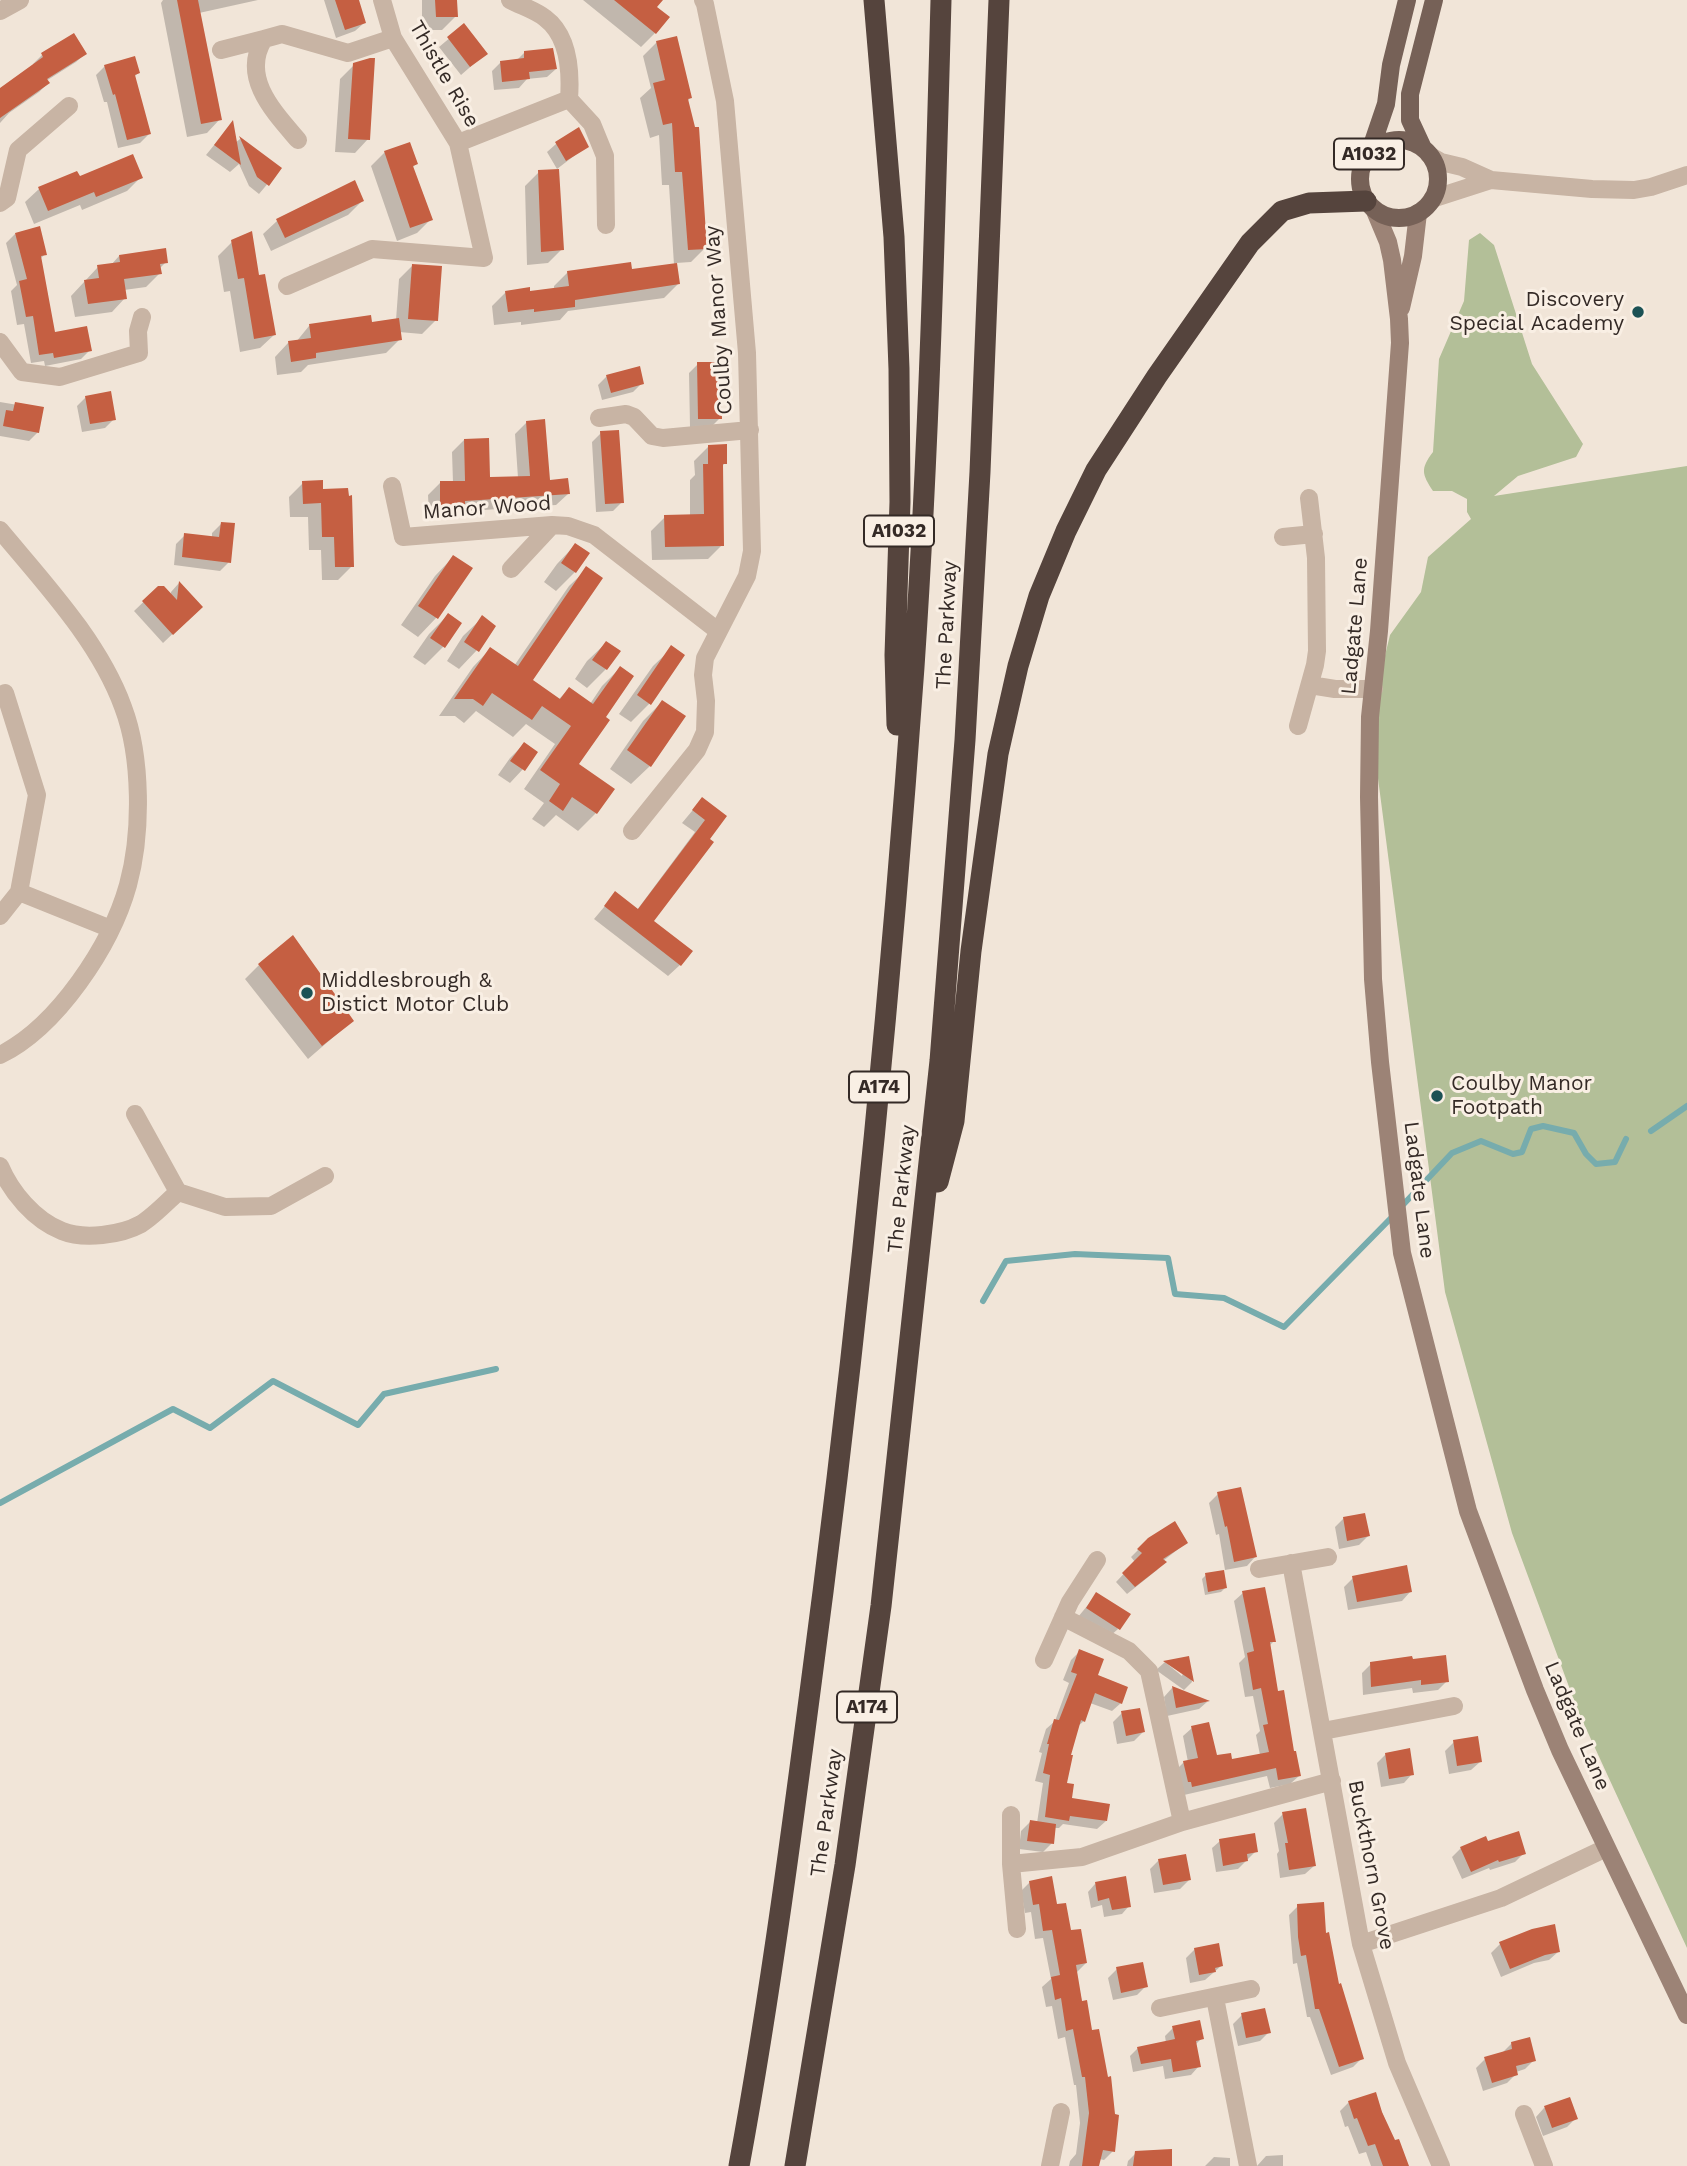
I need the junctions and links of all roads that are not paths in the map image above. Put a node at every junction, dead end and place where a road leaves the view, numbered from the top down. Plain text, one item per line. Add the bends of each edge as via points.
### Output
1 (20, 0) edge
2 (382, 0) edge
3 (510, 0) edge
4 (703, 0) edge
5 (874, 0) edge
6 (941, 0) edge
7 (999, 0) edge
8 (1407, 0) edge
9 (1434, 0) edge
10 (0, 11) edge
11 (393, 38) junction
12 (264, 39) junction
13 (221, 50) dead end
14 (569, 99) junction
15 (69, 106) dead end
16 (298, 140) dead end
17 (458, 143) junction
18 (1426, 151) junction
19 (1368, 154) junction
20 (1687, 175) edge
21 (1491, 180) junction
22 (1432, 199) junction
23 (0, 203) edge
24 (1371, 206) junction
25 (1418, 213) junction
26 (606, 225) dead end
27 (287, 286) dead end
28 (142, 317) dead end
29 (1399, 319) junction
30 (0, 342) edge
31 (599, 418) dead end
32 (750, 430) junction
33 (392, 486) dead end
34 (1310, 498) dead end
35 (552, 525) junction
36 (0, 530) edge
37 (1314, 534) junction
38 (1283, 537) dead end
39 (511, 569) dead end
40 (718, 631) junction
41 (1310, 685) junction
42 (1374, 689) junction
43 (5, 693) dead end
44 (1298, 726) dead end
45 (900, 826) junction
46 (632, 831) dead end
47 (19, 892) junction
48 (0, 916) edge
49 (111, 929) junction
50 (0, 1055) edge
51 (135, 1114) dead end
52 (325, 1176) dead end
53 (2, 1178) edge
54 (178, 1192) junction
55 (922, 1246) junction
56 (1328, 1557) dead end
57 (1097, 1560) dead end
58 (1291, 1563) junction
59 (1259, 1569) dead end
60 (1063, 1617) junction
61 (1044, 1660) dead end
62 (1454, 1706) dead end
63 (1322, 1731) junction
64 (1332, 1781) junction
65 (1011, 1815) dead end
66 (1182, 1822) junction
67 (1606, 1848) junction
68 (1011, 1864) junction
69 (1017, 1929) dead end
70 (1361, 1944) junction
71 (1251, 1989) dead end
72 (1215, 1998) junction
73 (1160, 2008) dead end
74 (1687, 2015) edge
75 (1061, 2112) dead end
76 (1524, 2114) dead end
77 (739, 2166) edge
78 (795, 2166) edge
79 (1050, 2166) edge
80 (1248, 2166) edge
81 (1441, 2166) edge
82 (1544, 2166) edge

1 - 10 street
2 - 11 street, Thistle Rise
3 - 14 street via 546,18 564,43
4 - 32 street, Coulby Manor Way via 724,101
5 - 45 highway, A1032 via 894,237 899,369 895,655
6 - 45 highway, The Parkway / A174 via 923,495
7 - 55 highway, The Parkway / A174 via 965,740
8 - 19 main road, A1032 via 1386,104
9 - 18 main road, A1032 via 1409,94 1410,120
11 - 12 street via 348,53 282,34
11 - 17 street, Thistle Rise
12 - 13 street
12 - 16 street via 257,51 257,71 264,99
14 - 17 street
14 - 26 street via 592,124 605,156
15 - 23 street via 18,150 7,198
17 - 27 street, Thistle Rise via 484,258 372,249
18 - 19 main road, A1032 via 1405,141 1392,141
18 - 21 street via 1441,162
18 - 22 main road, A1032 via 1436,169
19 - 24 main road, A1032 via 1360,185
20 - 21 street via 1623,190
21 - 22 street
22 - 25 main road
24 - 25 main road via 1396,218
24 - 29 main road, Ladgate Lane via 1388,242
24 - 55 highway, A174 via 1309,203 1282,211 1250,243 1096,470 1066,531 1039,596 998,754 954,1121
25 - 29 main road, Ladgate Lane
28 - 30 street via 139,353 60,377 22,372
29 - 42 main road, Ladgate Lane
31 - 32 street via 634,416 652,436 663,438
32 - 40 street, Coulby Manor Way via 752,551 747,576
33 - 35 street, Manor Wood via 403,537
34 - 37 street
35 - 39 street
35 - 40 street, Manor Wood via 594,535
36 - 49 street via 62,604 95,652 124,708 137,770 137,828 128,885
37 - 38 street
37 - 41 street via 1317,651
40 - 46 street, Coulby Manor Way via 705,658 705,732 697,750
41 - 42 street
41 - 44 street
42 - 67 main road, Ladgate Lane via 1369,797 1373,979 1402,1253 1468,1511 1540,1702
43 - 47 street via 37,795
45 - 77 highway, The Parkway / A174 via 853,1357 778,1930
47 - 48 street
47 - 49 street
49 - 50 street via 52,1014 15,1048
51 - 54 street
52 - 54 street via 271,1206 225,1207
53 - 54 street via 32,1212 62,1232 106,1236 142,1223
55 - 78 highway, The Parkway / A174 via 881,1606 845,1865
56 - 58 street
57 - 60 street
58 - 59 street
58 - 63 street, Buckthorn Grove
60 - 61 street
60 - 66 street via 1129,1651 1149,1671
62 - 63 street
63 - 64 street, Buckthorn Grove
64 - 66 street
64 - 70 street, Buckthorn Grove
65 - 68 street
66 - 68 street via 1082,1857
67 - 70 street via 1501,1898
67 - 74 main road, Ladgate Lane
68 - 69 street
70 - 81 street, Buckthorn Grove via 1397,2063
71 - 72 street
72 - 73 street
72 - 80 street
75 - 79 street
76 - 82 street

